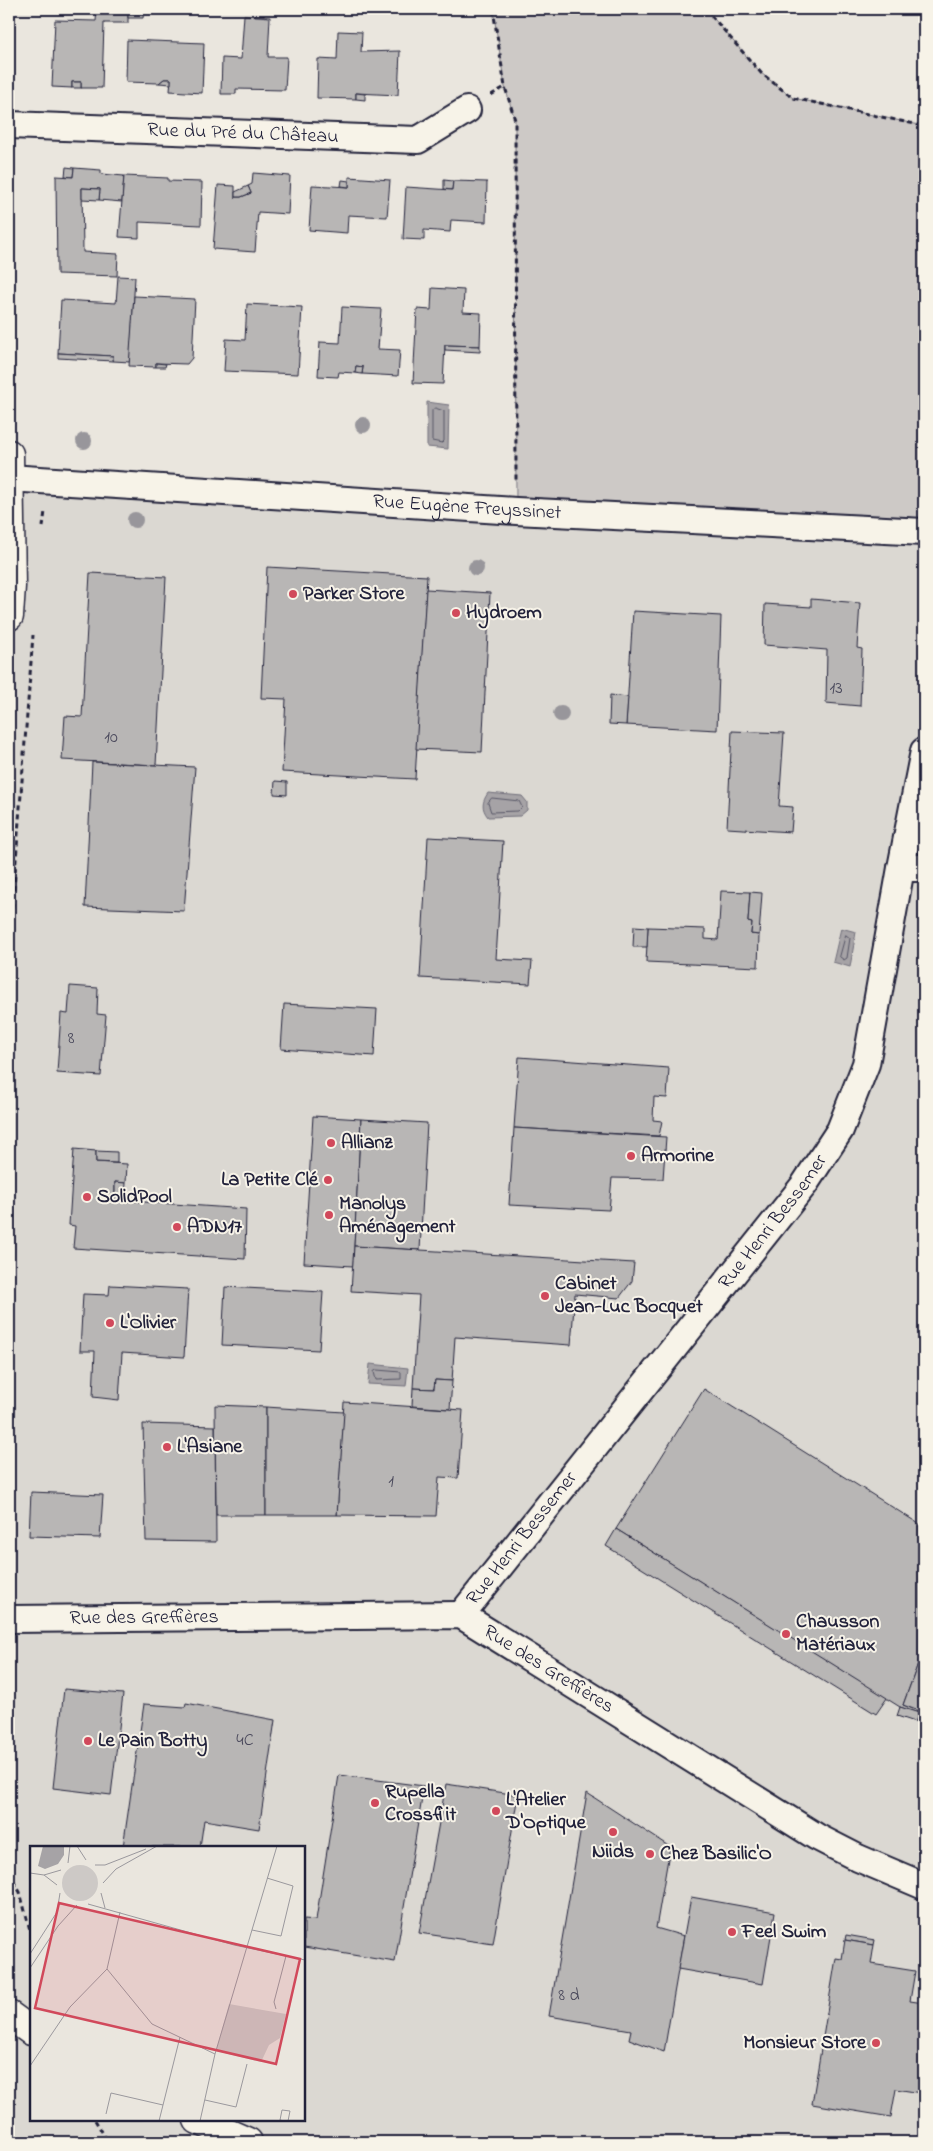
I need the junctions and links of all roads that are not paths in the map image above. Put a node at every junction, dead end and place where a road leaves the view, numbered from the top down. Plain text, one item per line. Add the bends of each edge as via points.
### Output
1 (467, 110) dead end
2 (9, 125) edge
3 (9, 454) edge
4 (9, 478) edge
5 (924, 532) edge
6 (9, 616) edge
7 (924, 751) edge
8 (912, 868) edge
9 (461, 1615) junction
10 (9, 1619) edge
11 (924, 1886) edge
12 (9, 2015) edge
13 (30, 2030) edge
14 (200, 2121) edge
15 (248, 2142) edge

1 - 2 street, Rue du Pré du Château via 418,140
3 - 4 street
4 - 5 street, Rue Eugène Freyssinet via 516,511
4 - 6 street
7 - 8 street, Rue Henri Bessemer
8 - 9 street, Rue Henri Bessemer via 866,1064 840,1130 804,1185
9 - 10 street, Rue des Greffières
9 - 11 street, Rue des Greffières via 817,1837
12 - 13 street
14 - 15 street

